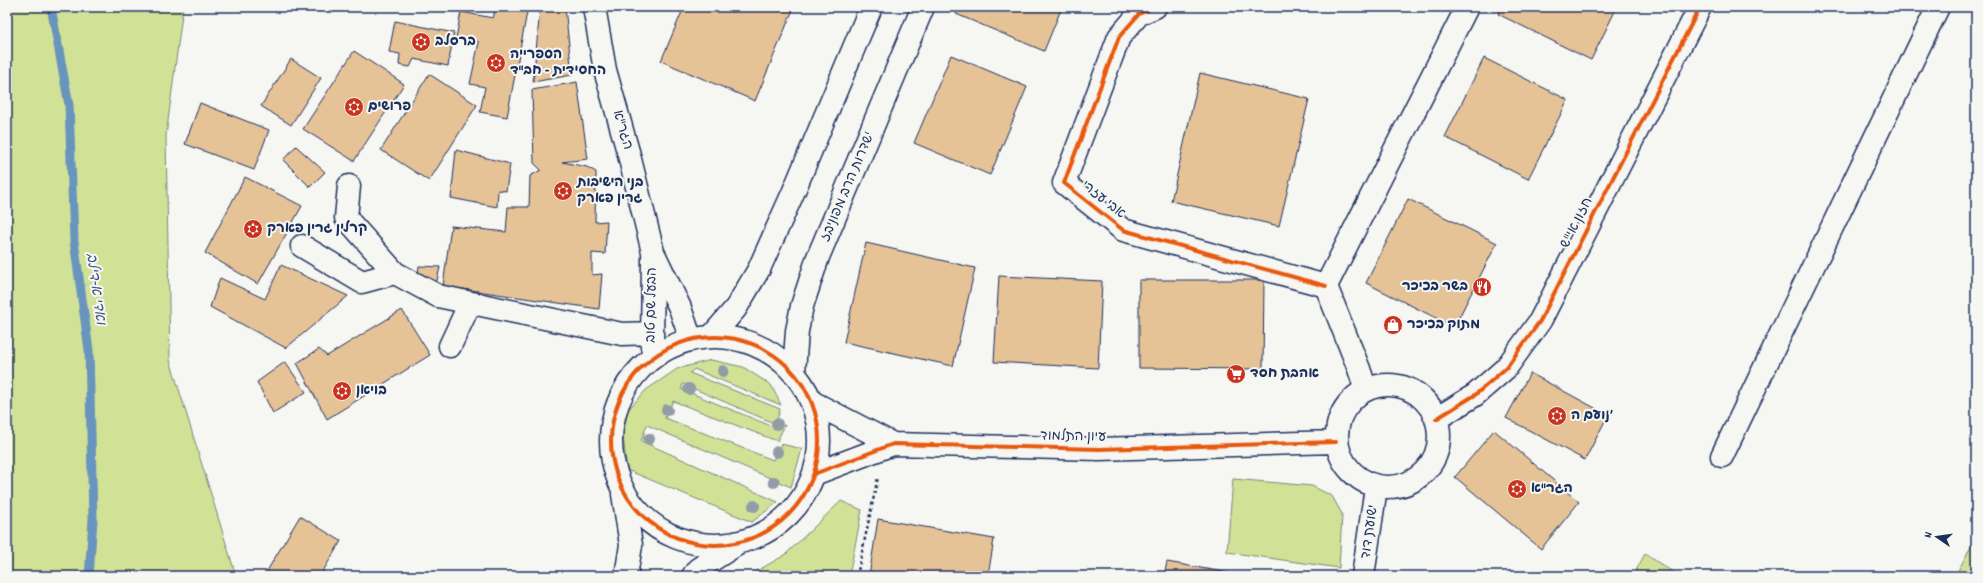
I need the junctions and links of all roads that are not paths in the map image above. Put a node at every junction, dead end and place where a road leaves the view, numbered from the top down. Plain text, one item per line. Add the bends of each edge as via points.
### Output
1 (594, 7) edge
2 (871, 7) edge
3 (923, 7) edge
4 (1155, 7) edge
5 (1467, 7) edge
6 (1700, 7) edge
7 (1938, 7) edge
8 (349, 186) dead end
9 (302, 246) dead end
10 (653, 252) junction
11 (395, 273) junction
12 (1326, 286) junction
13 (470, 303) junction
14 (652, 333) junction
15 (712, 336) junction
16 (691, 340) junction
17 (450, 346) dead end
18 (651, 358) junction
19 (794, 372) junction
20 (1366, 390) junction
21 (812, 402) junction
22 (1436, 419) junction
23 (1336, 442) junction
24 (893, 444) junction
25 (1722, 456) dead end
26 (814, 474) junction
27 (1376, 487) junction
28 (623, 490) junction
29 (739, 543) junction
30 (626, 576) edge
31 (693, 576) edge
32 (1363, 576) edge

1 - 10 street, הגר"א via 605,70
2 - 15 street via 793,193 758,268 736,308
3 - 19 street, שדרות הרב מפוניבז' via 818,257 802,306
4 - 12 street, אבי עזרי via 1139,14 1119,37 1064,183 1123,230
5 - 12 street
6 - 22 street, חזון אי"ש via 1540,320 1506,368 1475,395
7 - 25 street
8 - 11 street via 346,218
9 - 11 street via 362,282
10 - 14 street, הבעל שם טוב
10 - 16 street, הבעל שם טוב via 680,308
11 - 13 street via 438,296
12 - 20 street
13 - 14 street via 622,334
13 - 17 street
14 - 18 street, הבעל שם טוב
15 - 16 street
15 - 19 street via 754,344 782,360
16 - 18 street via 676,343
18 - 28 street via 633,376 619,398 611,429 612,460
19 - 21 street
20 - 22 street via 1383,384 1403,386 1419,395 1430,406
20 - 23 street via 1347,405 1339,421
21 - 24 street, עיון התלמוד
21 - 26 street via 819,438
22 - 27 street via 1440,440 1436,458 1431,466 1418,479 1406,484 1394,488
23 - 24 street, עיון התלמוד via 1099,449
23 - 27 street via 1341,459 1351,473
24 - 26 street, עיון התלמוד
26 - 29 street via 806,493 794,510 767,532
27 - 32 street, ישועת דוד
28 - 29 street via 642,516 667,535 690,543 714,546
28 - 30 street via 632,545
29 - 31 street via 698,569

